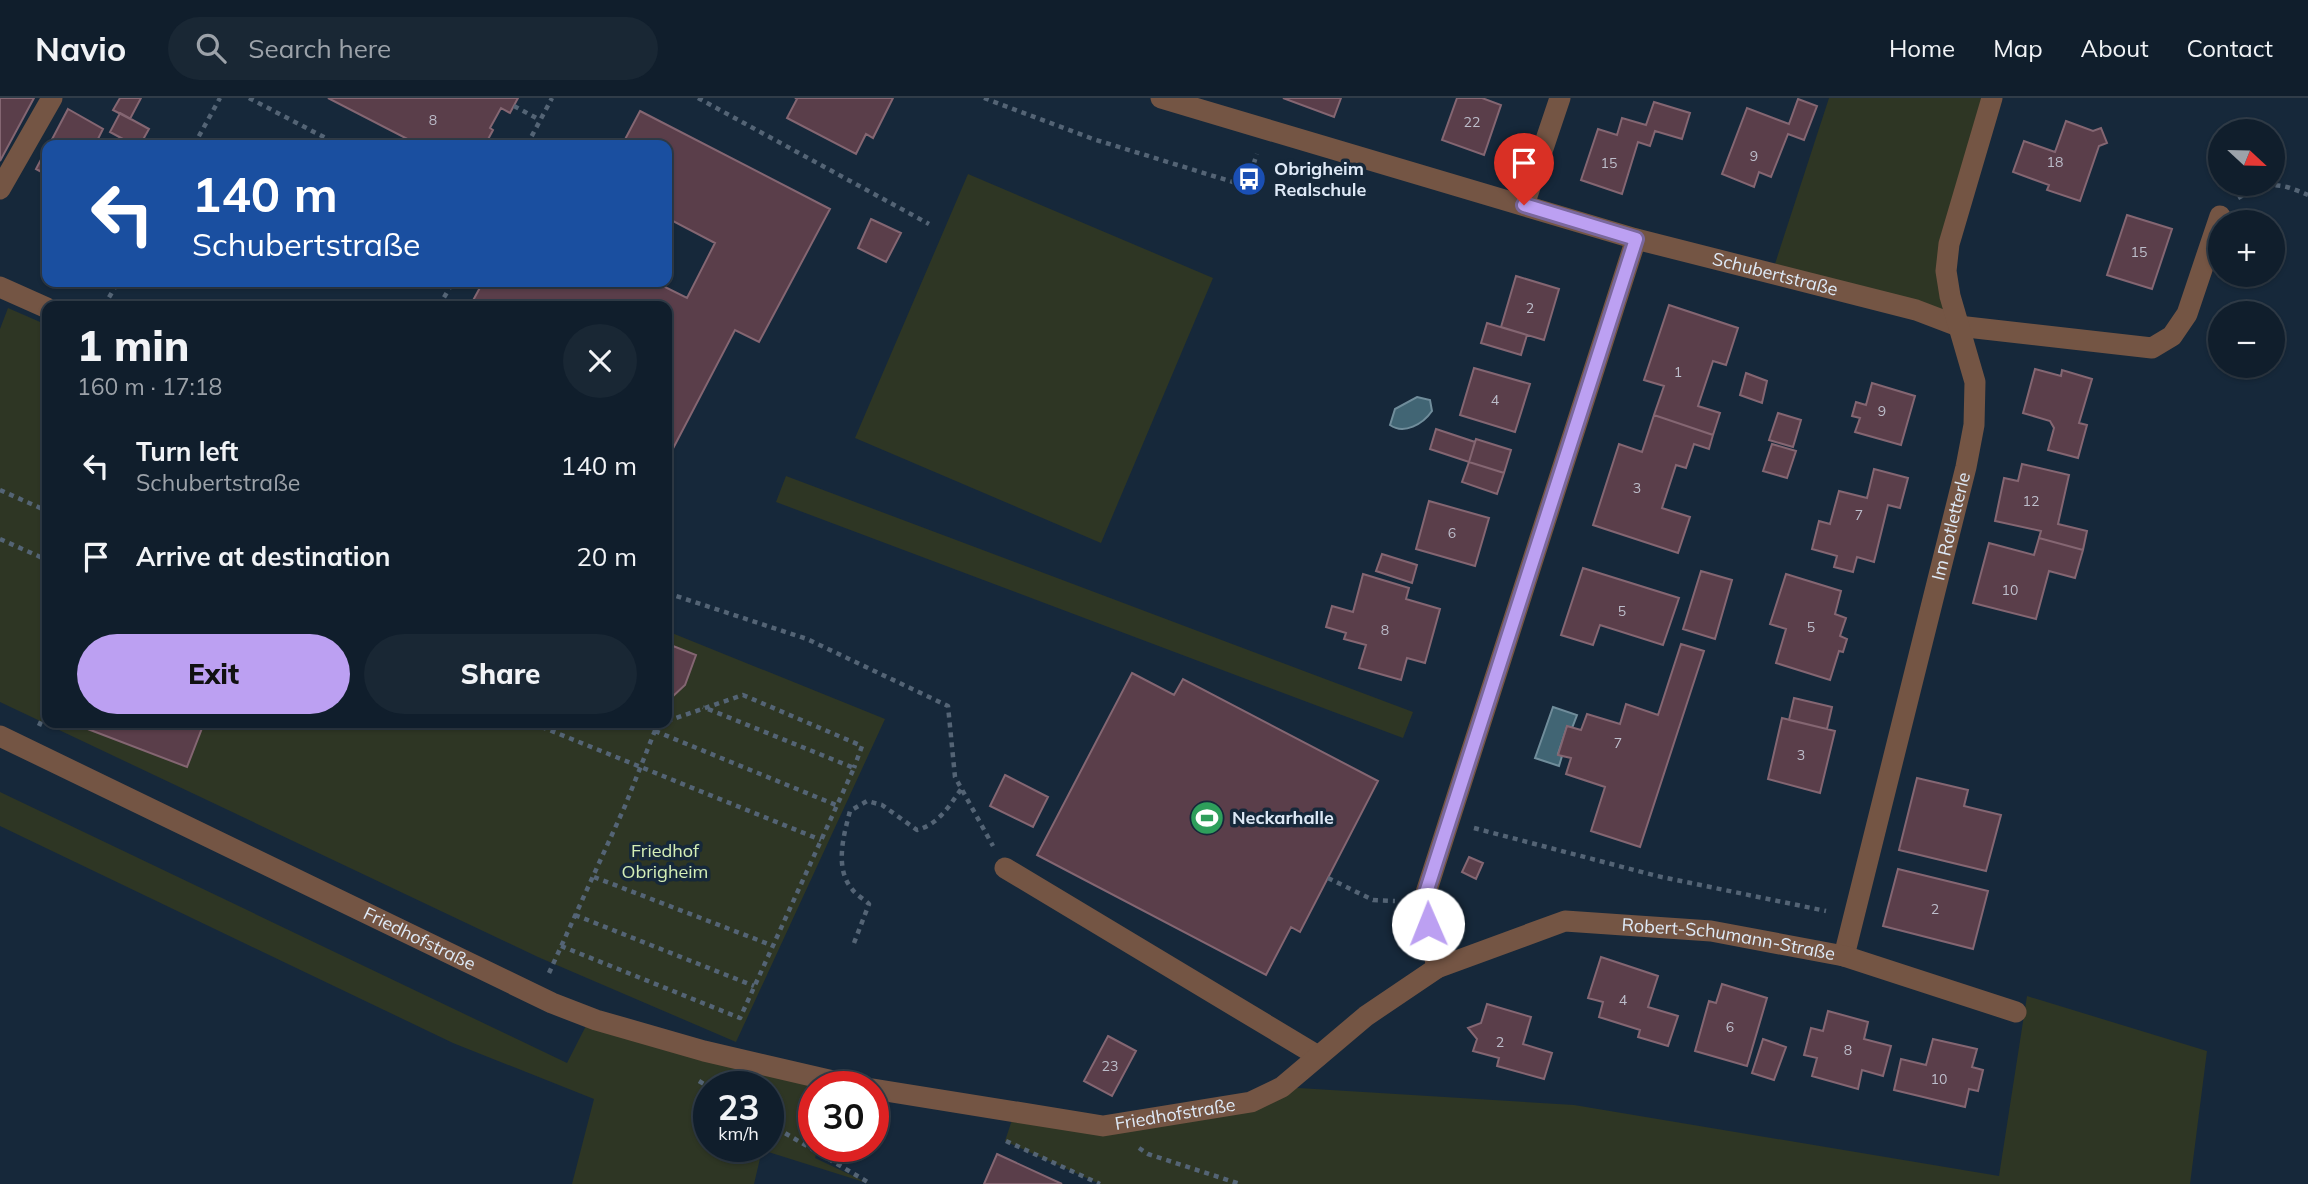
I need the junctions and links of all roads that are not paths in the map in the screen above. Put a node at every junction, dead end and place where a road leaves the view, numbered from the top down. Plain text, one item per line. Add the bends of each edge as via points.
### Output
1 (52, 98) edge
2 (1161, 98) edge
3 (1560, 98) edge
4 (1992, 98) edge
5 (0, 189) edge
6 (1524, 205) junction
7 (1636, 239) junction
8 (2208, 252) edge
9 (0, 288) edge
10 (42, 306) edge
11 (1958, 326) junction
12 (0, 736) edge
13 (1005, 868) road end
14 (1843, 956) junction
15 (1437, 968) junction
16 (2016, 1012) dead end
17 (1318, 1056) junction
18 (798, 1073) edge
19 (889, 1091) edge

1 - 5 street
2 - 6 street, Schubertstraße
3 - 6 street
4 - 11 street, Im Rotletterle via 1949,244 1946,271
6 - 7 street, Schubertstraße
7 - 11 street, Schubertstraße via 1916,310
7 - 15 street via 1423,902
8 - 11 street, Schubertstraße via 2187,314 2172,336 2152,348
9 - 10 street
11 - 14 street, Im Rotletterle via 1975,382 1974,425
12 - 18 street, Friedhofstraße via 536,995 596,1020
13 - 17 street
14 - 15 street, Robert-Schumann-Straße via 1711,931 1565,921
14 - 16 street, Robert-Schumann-Straße
15 - 17 street, Friedhofstraße via 1366,1016
17 - 19 street, Friedhofstraße via 1282,1087 1251,1102 1103,1125

